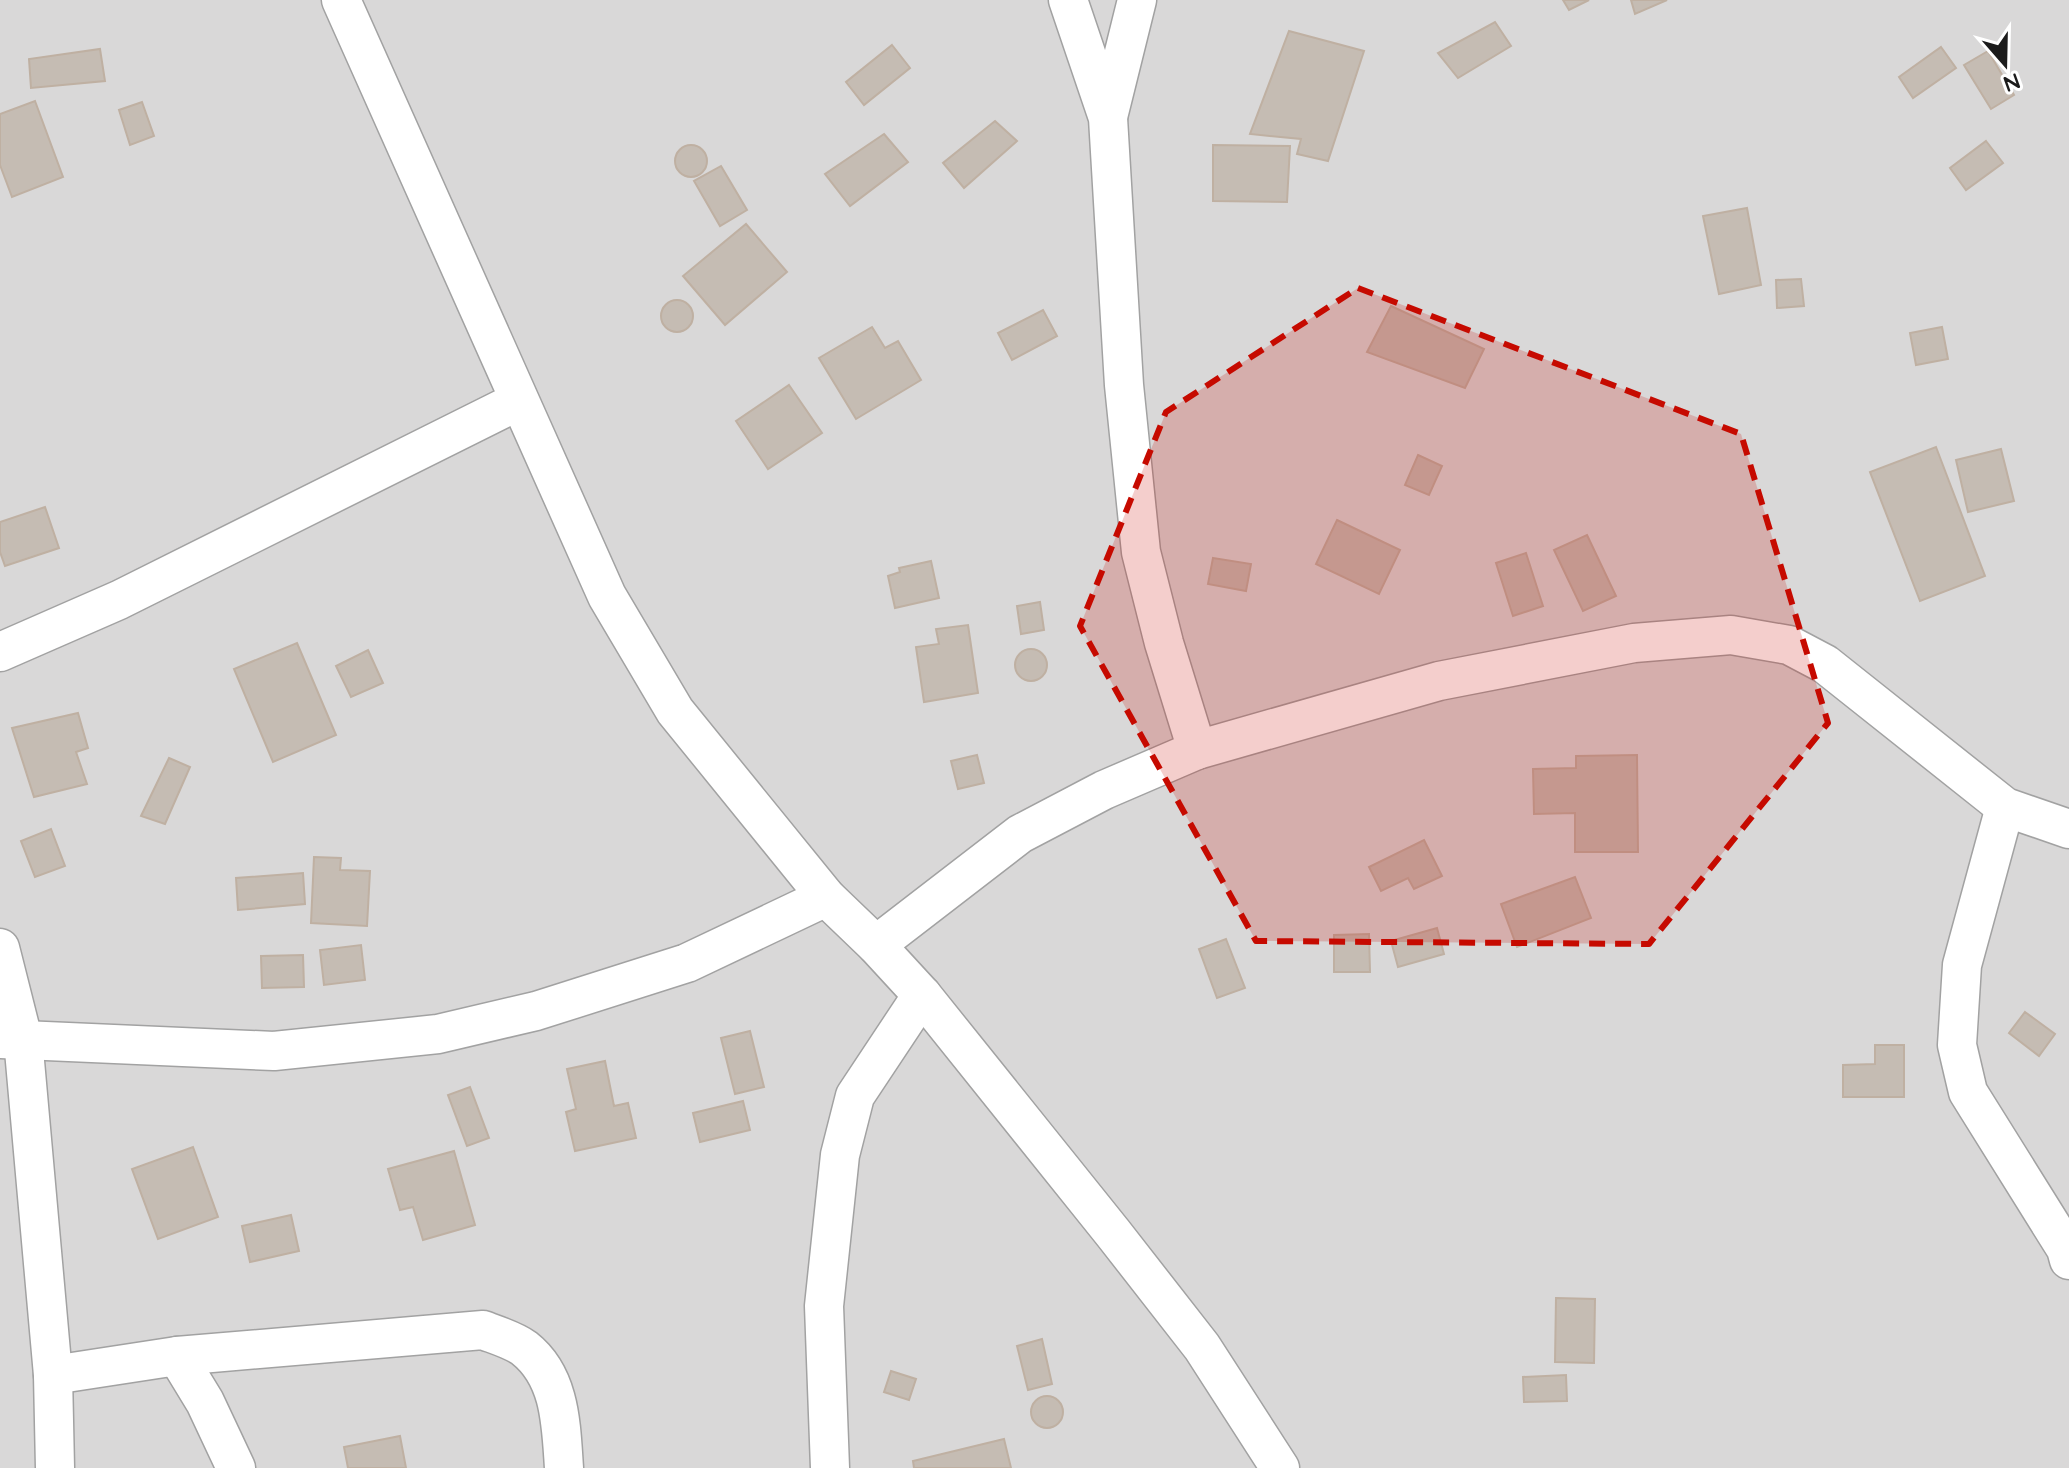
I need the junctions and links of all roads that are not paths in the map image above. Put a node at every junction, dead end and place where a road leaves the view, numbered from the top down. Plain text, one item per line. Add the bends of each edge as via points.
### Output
1 (341, 0) edge
2 (1068, 0) edge
3 (1137, 0) edge
4 (1108, 118) junction
5 (518, 401) junction
6 (0, 652) edge
7 (1197, 750) junction
8 (2005, 807) junction
9 (2069, 829) edge
10 (826, 897) junction
11 (876, 945) junction
12 (0, 948) edge
13 (922, 995) junction
14 (12, 1039) edge
15 (2069, 1260) edge
16 (177, 1356) junction
17 (53, 1375) junction
18 (1271, 1463) edge
19 (55, 1468) edge
20 (236, 1468) edge
21 (564, 1468) edge
22 (830, 1468) edge

1 - 5 street
2 - 4 street
3 - 4 street
4 - 7 street via 1124,385 1141,552
5 - 6 street via 119,600
5 - 10 street via 607,596 675,711
7 - 8 street via 1439,681 1634,643 1731,635 1789,645 1825,664
7 - 11 street via 1020,834
8 - 9 street
8 - 15 street via 1962,965 1957,1045 1968,1092
10 - 11 street
10 - 14 street via 687,963 536,1011 438,1034 274,1051
11 - 13 street
12 - 14 street
13 - 18 street via 1202,1347
13 - 22 street via 855,1096 840,1155 824,1306
14 - 17 street
16 - 17 street
16 - 20 street
16 - 21 street via 483,1330 523,1347 551,1379
17 - 19 street

